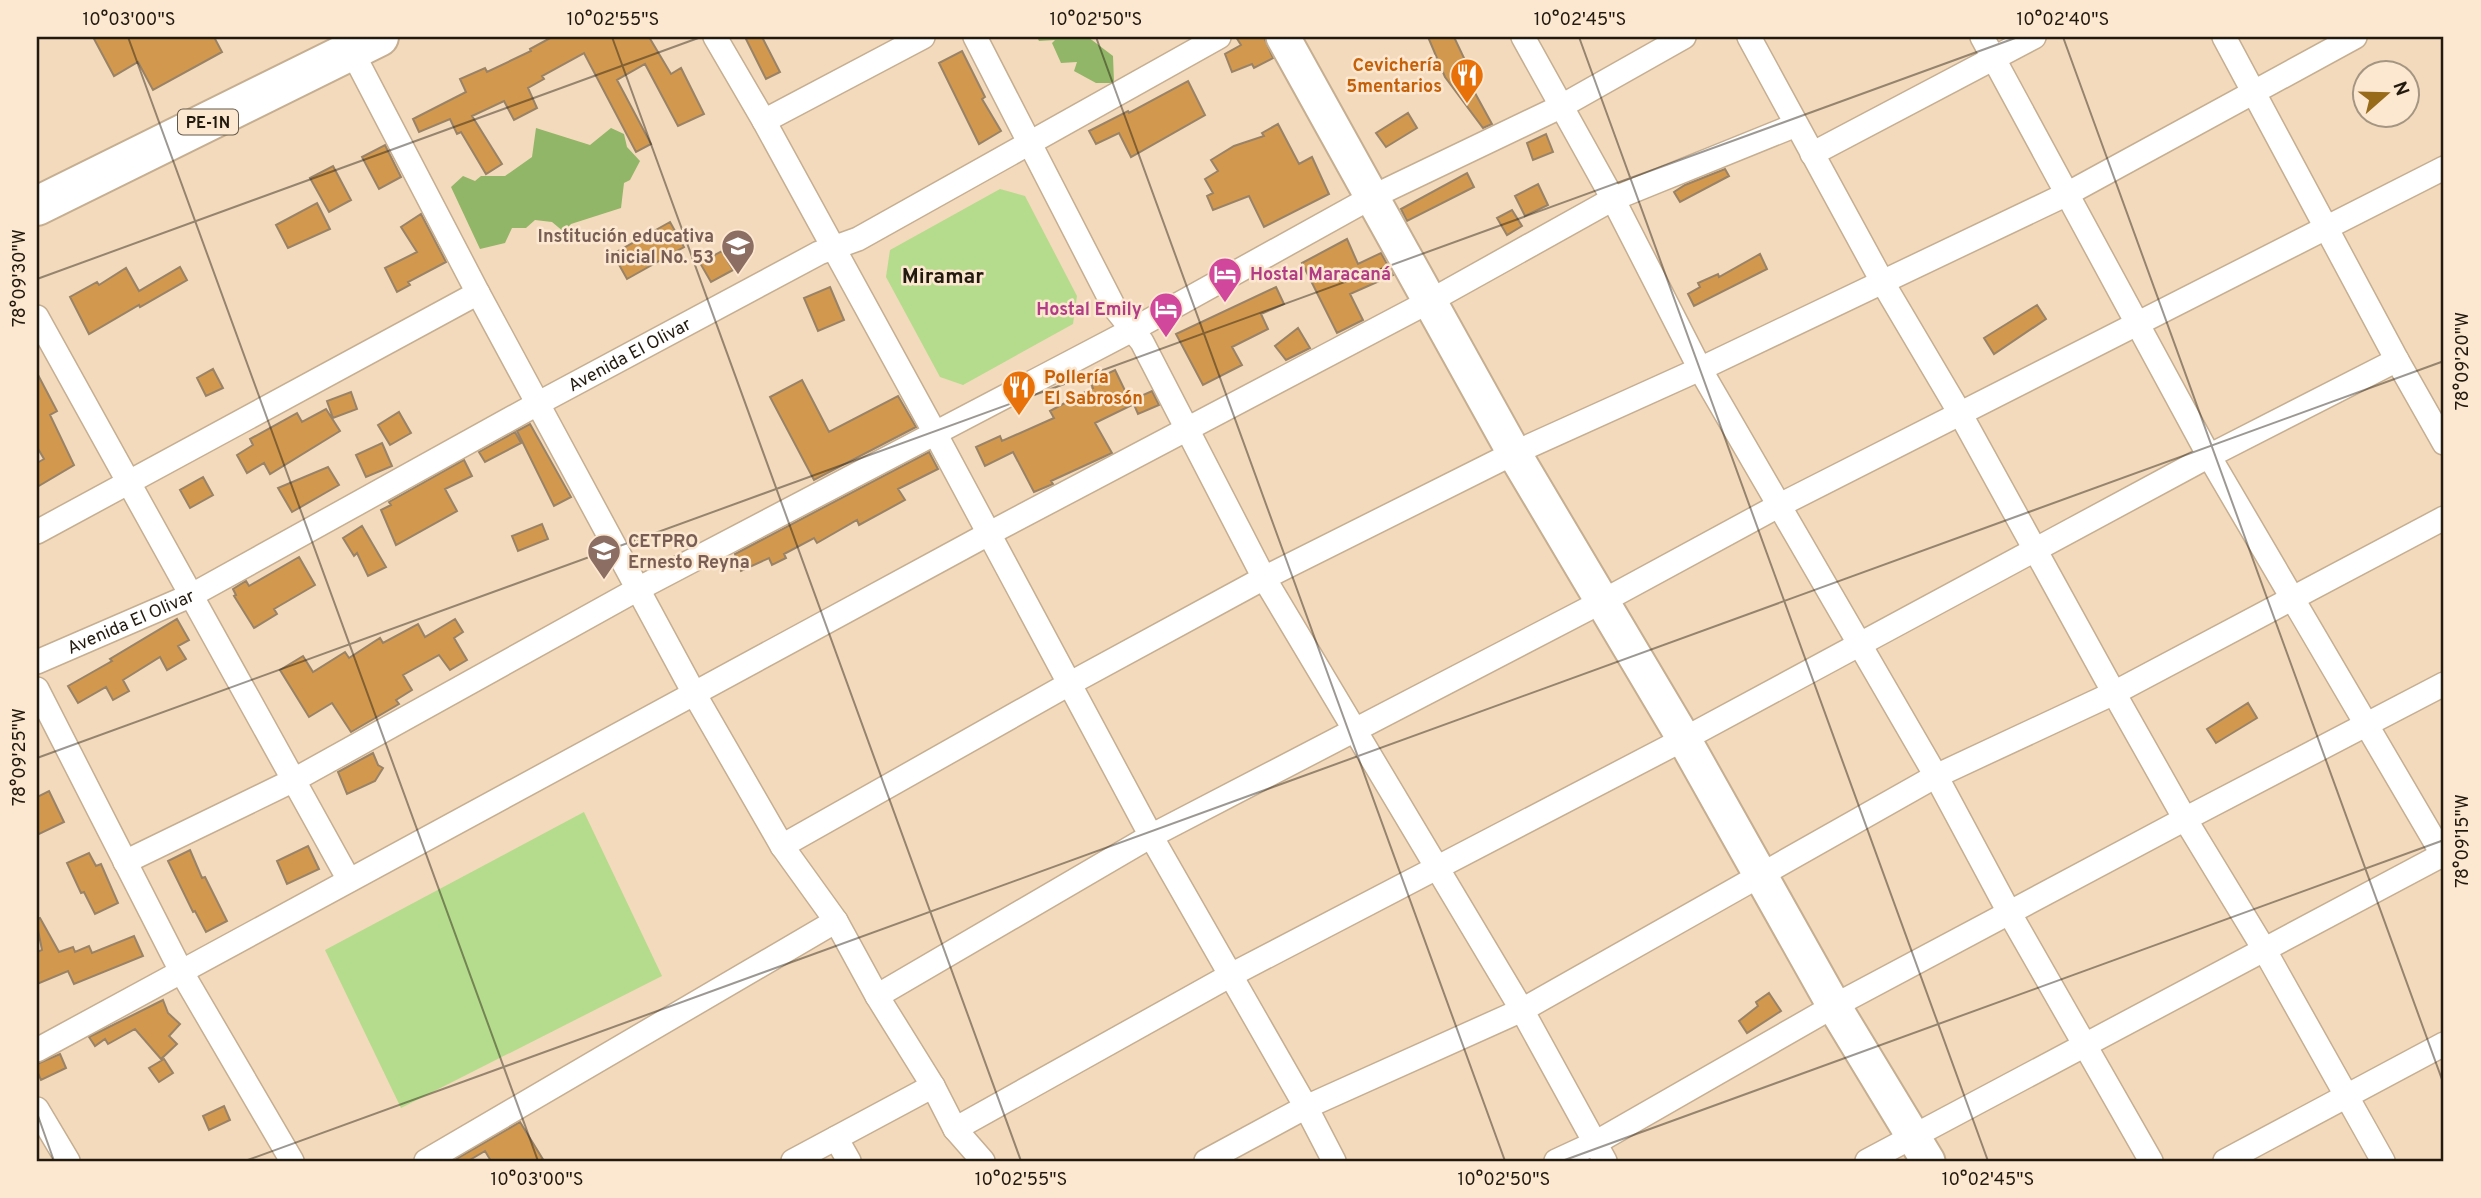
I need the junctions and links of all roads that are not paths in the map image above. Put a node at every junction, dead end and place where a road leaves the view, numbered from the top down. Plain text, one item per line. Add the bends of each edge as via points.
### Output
1 (715, 37) edge
2 (923, 37) edge
3 (975, 37) edge
4 (1219, 37) edge
5 (1283, 37) edge
6 (1523, 37) edge
7 (1684, 37) edge
8 (1749, 37) edge
9 (1982, 37) edge
10 (2034, 37) edge
11 (2224, 37) edge
12 (2355, 37) edge
13 (359, 41) edge
14 (1994, 57) junction
15 (2253, 91) junction
16 (1560, 107) junction
17 (764, 121) junction
18 (1796, 125) junction
19 (1030, 143) junction
20 (1812, 154) junction
21 (2444, 168) edge
22 (2067, 194) junction
23 (1372, 197) junction
24 (1613, 199) junction
25 (37, 206) edge
26 (2327, 228) junction
27 (833, 248) junction
28 (1883, 283) junction
29 (478, 293) junction
30 (1430, 301) junction
31 (37, 317) edge
32 (2137, 324) junction
33 (1132, 330) junction
34 (2397, 360) junction
35 (1700, 369) junction
36 (537, 404) junction
37 (1961, 415) junction
38 (1187, 429) junction
39 (935, 433) junction
40 (2444, 443) edge
41 (1514, 453) junction
42 (2209, 456) junction
43 (128, 482) junction
44 (1778, 506) junction
45 (2444, 517) edge
46 (37, 532) edge
47 (990, 533) junction
48 (2036, 551) junction
49 (1264, 578) junction
50 (638, 589) junction
51 (192, 595) junction
52 (2294, 599) junction
53 (1603, 601) junction
54 (1859, 645) junction
55 (37, 662) edge
56 (1069, 684) junction
57 (2444, 684) edge
58 (37, 689) edge
59 (2114, 692) junction
60 (695, 695) junction
61 (2367, 724) junction
62 (1354, 730) junction
63 (1685, 739) junction
64 (1936, 776) junction
65 (294, 780) junction
66 (2185, 819) junction
67 (1151, 836) junction
68 (782, 846) junction
69 (2444, 855) edge
70 (125, 862) junction
71 (1437, 868) junction
72 (1761, 876) junction
73 (349, 880) junction
74 (2010, 914) junction
75 (836, 921) junction
76 (2263, 948) junction
77 (181, 971) junction
78 (1231, 975) junction
79 (877, 996) junction
80 (1834, 1006) junction
81 (1522, 1010) junction
82 (2444, 1044) edge
83 (2084, 1045) junction
84 (37, 1050) edge
85 (933, 1086) junction
86 (2346, 1096) junction
87 (1306, 1107) junction
88 (37, 1109) edge
89 (955, 1129) junction
90 (836, 1138) junction
91 (1921, 1148) edge
92 (1600, 1152) edge
93 (68, 1161) edge
94 (292, 1161) edge
95 (426, 1161) edge
96 (793, 1161) edge
97 (849, 1161) edge
98 (983, 1161) edge
99 (1206, 1161) edge
100 (1334, 1161) edge
101 (1556, 1161) edge
102 (1867, 1161) edge
103 (2151, 1161) edge
104 (2225, 1161) edge
105 (2383, 1161) edge

1 - 17 street
2 - 17 street
3 - 19 street
4 - 19 street, Avenida El Olivar
5 - 23 street
6 - 16 street
7 - 16 street
8 - 18 street
9 - 14 street
10 - 14 street
11 - 15 street
12 - 15 street
13 - 25 highway, PE-1N
13 - 29 street
14 - 20 street
14 - 22 street
15 - 22 street
15 - 26 street
16 - 23 street
16 - 24 street
17 - 27 street
18 - 20 street
18 - 24 street
19 - 27 street, Avenida El Olivar via 858,239
19 - 33 street via 1114,307
20 - 28 street
21 - 26 street
22 - 28 street
22 - 32 street
23 - 30 street
23 - 33 street
24 - 30 street
24 - 35 street
26 - 32 street
26 - 34 street
27 - 36 street, Avenida El Olivar
27 - 39 street
28 - 35 street
28 - 37 street
29 - 36 street
29 - 43 street
30 - 38 street
30 - 41 street
31 - 43 street
32 - 37 street
32 - 42 street
33 - 38 street
33 - 39 street
34 - 40 street
34 - 42 street
35 - 41 street
35 - 44 street
36 - 50 street
36 - 51 street, Avenida El Olivar
37 - 44 street
37 - 48 street
38 - 47 street
38 - 49 street
39 - 47 street
39 - 50 street
41 - 49 street
41 - 53 street
42 - 48 street
42 - 52 street
43 - 46 street
43 - 51 street
44 - 53 street
44 - 54 street
45 - 52 street
47 - 56 street
47 - 60 street
48 - 54 street
48 - 59 street
49 - 56 street
49 - 62 street
50 - 60 street
50 - 65 street
51 - 55 street, Avenida El Olivar
51 - 65 street
52 - 59 street
52 - 61 street
53 - 62 street
53 - 63 street
54 - 63 street
54 - 64 street
56 - 67 street
56 - 68 street
57 - 61 street
58 - 70 street
59 - 64 street
59 - 66 street
60 - 68 street
60 - 73 street
61 - 66 street
61 - 69 street
62 - 67 street
62 - 71 street
63 - 71 street
63 - 72 street
64 - 72 street
64 - 74 street
65 - 70 street
65 - 73 street
66 - 74 street
66 - 76 street
67 - 78 street
67 - 79 street
68 - 75 street
69 - 76 street
70 - 77 street
71 - 78 street
71 - 81 street
72 - 80 street
72 - 81 street
73 - 77 street
74 - 80 street
74 - 83 street
75 - 79 street
75 - 95 street
76 - 83 street
76 - 86 street
77 - 84 street
77 - 94 street
78 - 87 street
78 - 89 street
79 - 85 street
80 - 91 street
80 - 92 street
81 - 87 street
81 - 92 street
82 - 86 street
83 - 91 street
83 - 103 street
85 - 89 street
85 - 90 street
86 - 104 street
86 - 105 street
87 - 99 street
87 - 100 street
88 - 93 street
89 - 98 street
90 - 96 street
90 - 97 street
91 - 102 street
92 - 101 street

